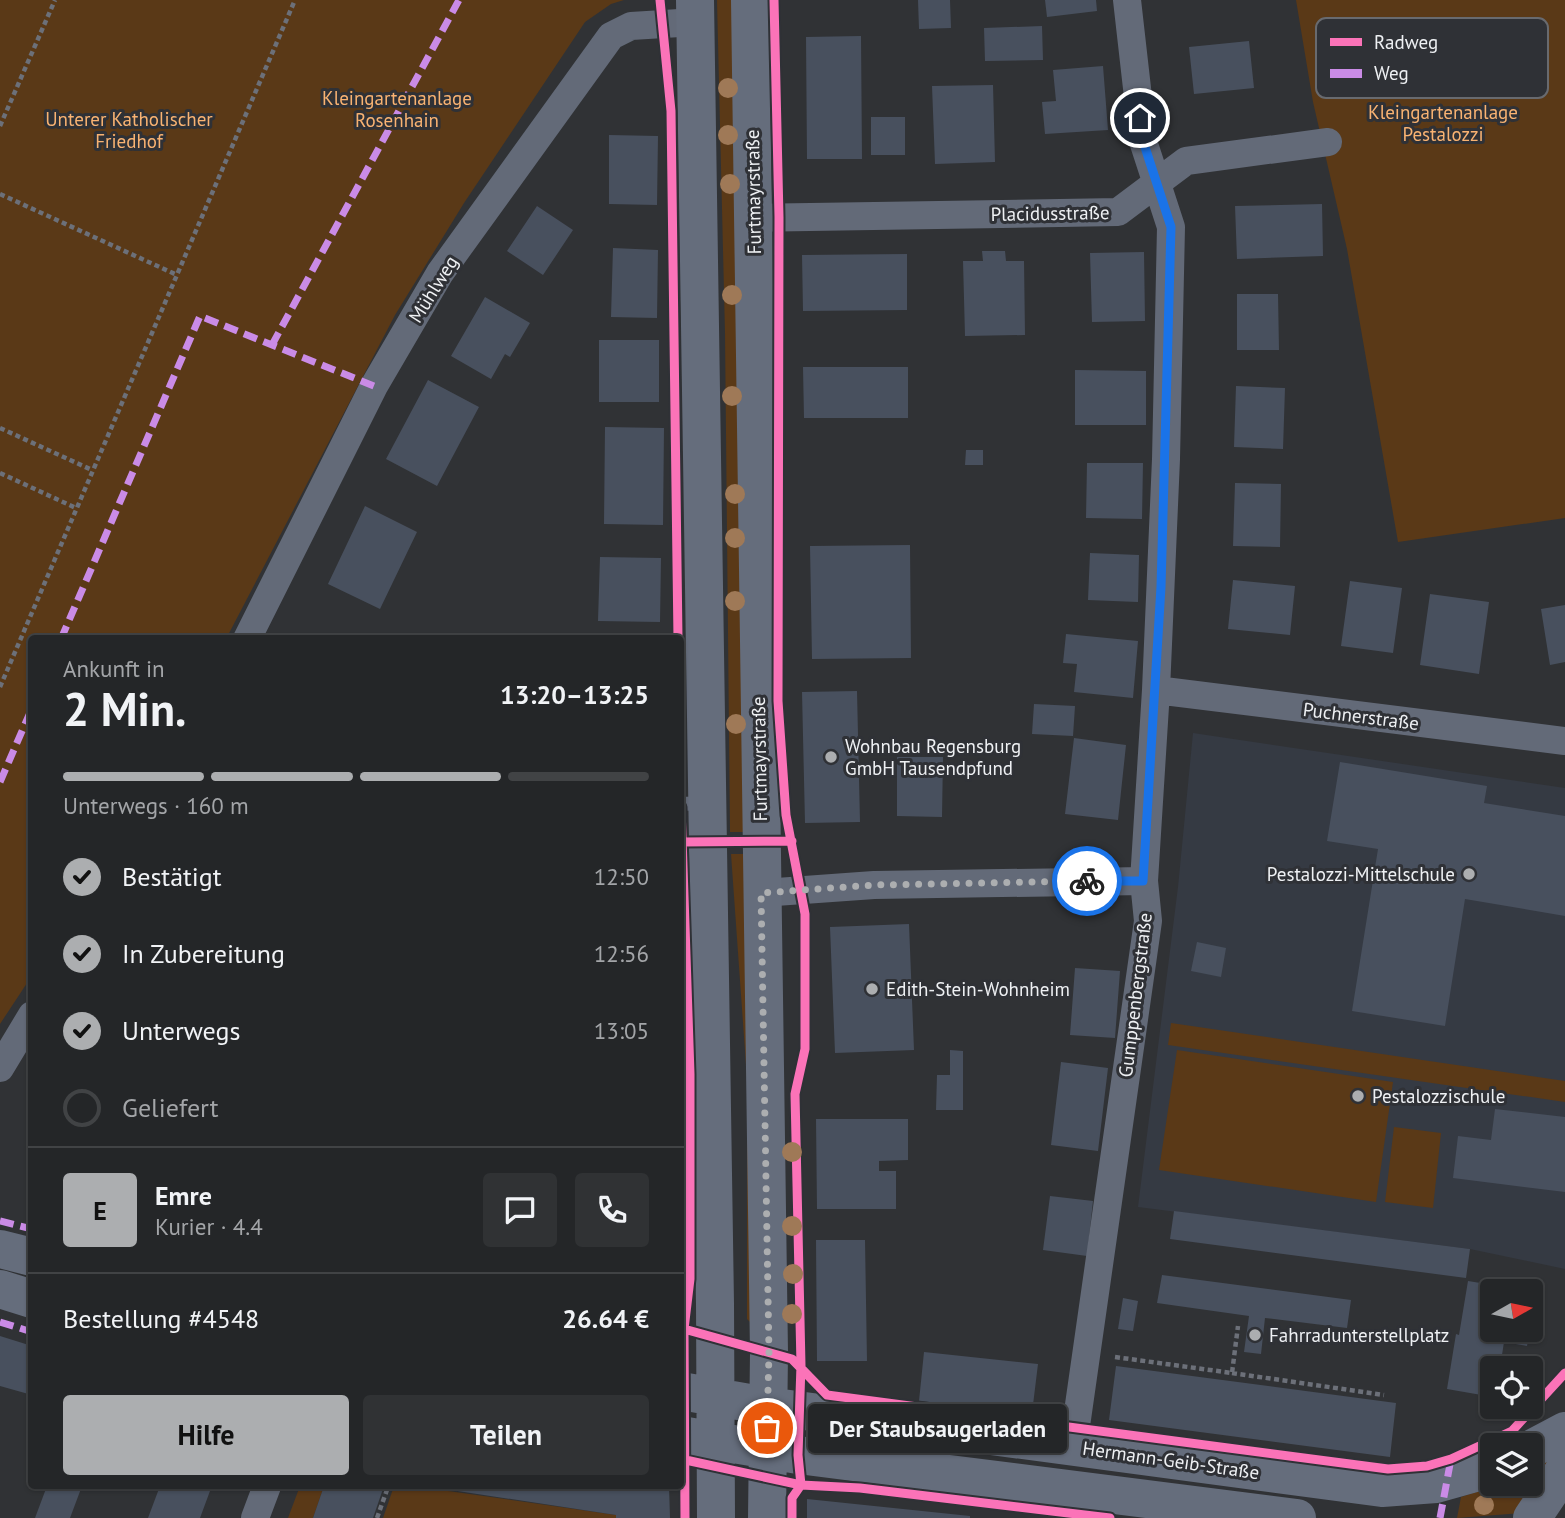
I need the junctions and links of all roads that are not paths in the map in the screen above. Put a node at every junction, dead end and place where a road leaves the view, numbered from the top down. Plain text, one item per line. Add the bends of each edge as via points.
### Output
1 (750, 0) edge
2 (1127, 0) edge
3 (695, 11) edge
4 (1328, 142) dead end
5 (1156, 183) junction
6 (753, 218) junction
7 (249, 635) edge
8 (1156, 690) junction
9 (1565, 741) edge
10 (694, 803) edge
11 (1143, 881) junction
12 (761, 893) junction
13 (28, 1022) edge
14 (0, 1068) edge
15 (0, 1249) edge
16 (28, 1256) edge
17 (0, 1289) edge
18 (28, 1298) edge
19 (698, 1394) edge
20 (767, 1406) junction
21 (1565, 1431) edge
22 (698, 1438) edge
23 (1543, 1443) edge
24 (1073, 1447) junction
25 (768, 1450) junction
26 (1565, 1469) edge
27 (1480, 1472) edge
28 (266, 1489) edge
29 (255, 1518) edge
30 (716, 1518) edge
31 (767, 1518) edge
32 (1297, 1518) edge
33 (1532, 1518) edge

1 - 6 main road, Furtmayrstraße
2 - 5 street, Gumppenbergstraße via 1143,141
3 - 7 street, Mühlweg via 631,26 611,36 440,273 374,386
3 - 10 main road
4 - 5 street, Placidusstraße via 1186,161
5 - 6 street, Placidusstraße via 1118,212
5 - 8 street, Gumppenbergstraße via 1171,227
6 - 12 main road, Furtmayrstraße
8 - 9 street, Puchnerstraße
8 - 11 street, Gumppenbergstraße
10 - 19 main road
11 - 12 street via 874,885
11 - 24 street, Gumppenbergstraße via 1148,921
12 - 20 main road, Furtmayrstraße
13 - 14 street
15 - 16 main road
17 - 18 main road
19 - 20 main road, Hermann-Geib-Straße
19 - 22 main road
20 - 24 main road, Hermann-Geib-Straße
20 - 25 main road, Furtmayrstraße
21 - 23 main road
22 - 25 main road
22 - 30 main road
24 - 27 main road, Hermann-Geib-Straße via 1382,1488 1436,1484
25 - 31 main road, Furtmayrstraße
25 - 32 main road
26 - 33 main road
28 - 29 street

